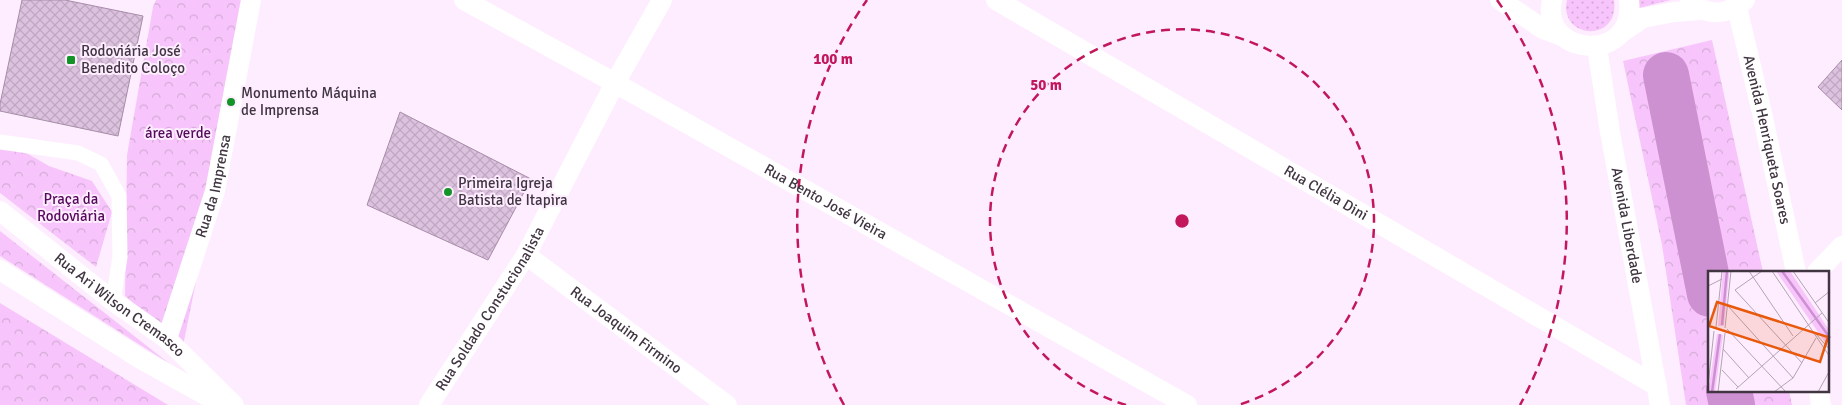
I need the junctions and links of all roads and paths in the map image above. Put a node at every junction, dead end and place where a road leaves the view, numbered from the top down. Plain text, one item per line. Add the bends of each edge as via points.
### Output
1 (251, 0) edge
2 (464, 0) edge
3 (662, 0) edge
4 (996, 0) edge
5 (1500, 0) edge
6 (1552, 0) edge
7 (1629, 0) edge
8 (1741, 4) edge
9 (1694, 5) edge
10 (1621, 33) junction
11 (1564, 38) junction
12 (1597, 47) junction
13 (615, 83) junction
14 (0, 142) edge
15 (0, 211) edge
16 (1842, 246) edge
17 (526, 255) junction
18 (0, 270) edge
19 (1796, 271) edge
20 (1817, 271) edge
21 (113, 301) junction
22 (167, 339) junction
23 (1819, 392) edge
24 (1659, 396) edge
25 (222, 405) edge
26 (234, 405) edge
27 (429, 405) edge
28 (727, 405) edge
29 (1187, 405) edge
30 (1822, 405) edge

1 - 22 street, Rua da Imprensa via 215,192
2 - 13 street, Rua Bento José Vieira
3 - 13 street, Rua Soldado Constucionalista
4 - 24 street, Rua Clélia Dini
5 - 11 street via 1542,29
6 - 11 street via 1552,17
7 - 10 street via 1627,22
8 - 9 street via 1719,12
8 - 19 street, Avenida Henriqueta Soares
9 - 10 street via 1643,18
10 - 12 street
11 - 12 street via 1575,44
12 - 24 street, Avenida Liberdade
13 - 17 street, Rua Soldado Constucionalista
13 - 29 street, Rua Bento José Vieira
14 - 21 street via 78,153 101,164 119,196 120,257
15 - 21 street, Rua Ari Wilson Cremasco
16 - 20 street
17 - 27 street, Rua Soldado Constucionalista
17 - 28 street, Rua Joaquim Firmino
18 - 25 street, Rua Ari Wilson Cremasco via 139,358
21 - 22 street, Rua Ari Wilson Cremasco
22 - 26 street, Rua Ari Wilson Cremasco
23 - 30 street

